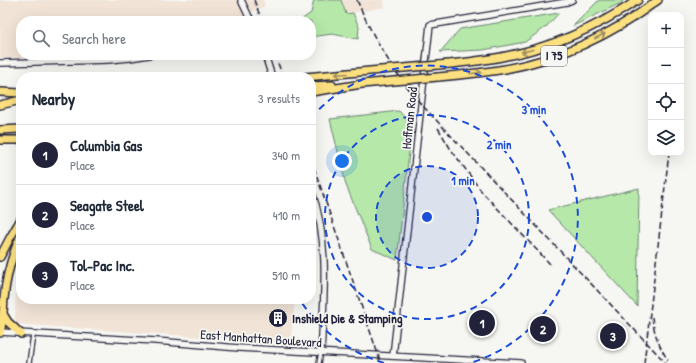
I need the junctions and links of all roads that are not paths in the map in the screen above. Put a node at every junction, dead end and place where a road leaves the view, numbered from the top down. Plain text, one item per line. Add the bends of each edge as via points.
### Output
1 (241, 0) edge
2 (572, 0) edge
3 (638, 0) edge
4 (658, 0) edge
5 (249, 16) edge
6 (108, 60) edge
7 (267, 60) edge
8 (0, 63) edge
9 (270, 72) edge
10 (316, 76) edge
11 (316, 89) edge
12 (0, 92) edge
13 (16, 93) edge
14 (16, 101) edge
15 (0, 105) edge
16 (16, 129) edge
17 (0, 130) edge
18 (0, 140) edge
19 (16, 140) edge
20 (316, 207) edge
21 (16, 228) edge
22 (16, 248) edge
23 (0, 257) edge
24 (2, 314) junction
25 (0, 333) edge
26 (22, 334) junction
27 (32, 335) junction
28 (321, 352) junction
29 (393, 356) junction
30 (29, 363) edge
31 (319, 363) edge
32 (521, 363) edge

1 - 5 street
2 - 29 street, Hoffman Road via 430,25
3 -> 10 highway, I 75, bridge via 571,37 520,53 439,65
11 -> 4 highway, I 75, bridge via 474,73 527,64 549,58 605,34
6 - 8 street
7 - 9 street
12 - 13 highway
14 - 15 highway
16 - 17 highway
18 - 19 highway
20 - 28 street via 324,256
21 - 23 highway
22 - 24 highway via 8,275
24 - 25 highway
24 - 26 highway
25 - 26 street, East Manhattan Boulevard
26 - 27 street, East Manhattan Boulevard
27 - 28 street, East Manhattan Boulevard
27 - 30 street
28 - 29 street, East Manhattan Boulevard
28 - 31 street
29 - 32 street, East Manhattan Boulevard

